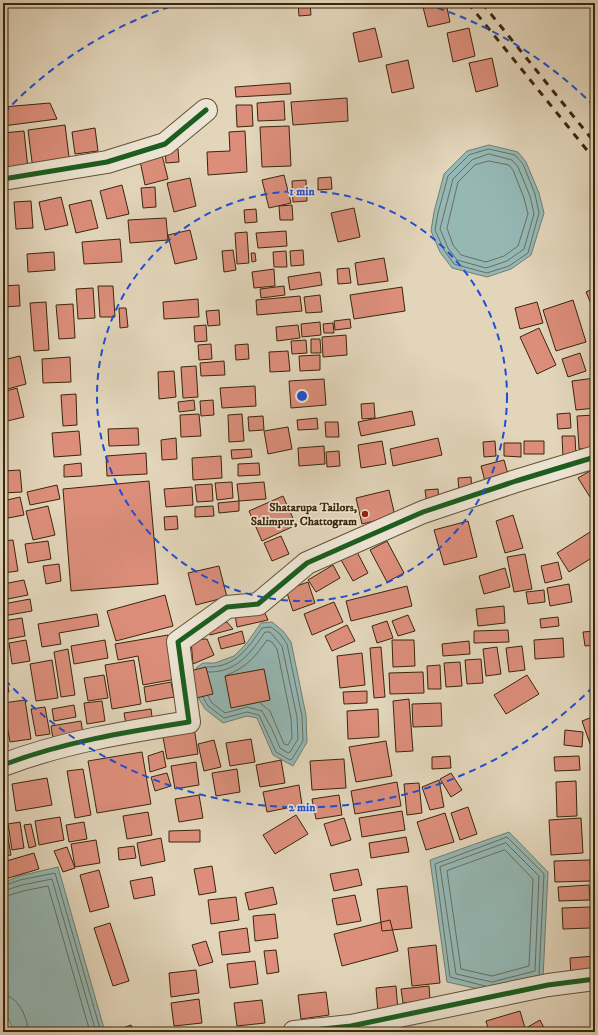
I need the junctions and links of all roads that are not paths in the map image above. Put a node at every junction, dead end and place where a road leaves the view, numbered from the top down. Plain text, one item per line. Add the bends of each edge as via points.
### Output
1 (206, 110) dead end
2 (3, 179) edge
3 (595, 457) edge
4 (3, 765) edge
5 (595, 979) edge
6 (294, 1032) edge

1 - 2 street via 165,144 107,162
3 - 4 street via 423,512 307,563 258,604 227,606 178,642 189,722 116,733 26,756
5 - 6 street via 548,985 350,1026

